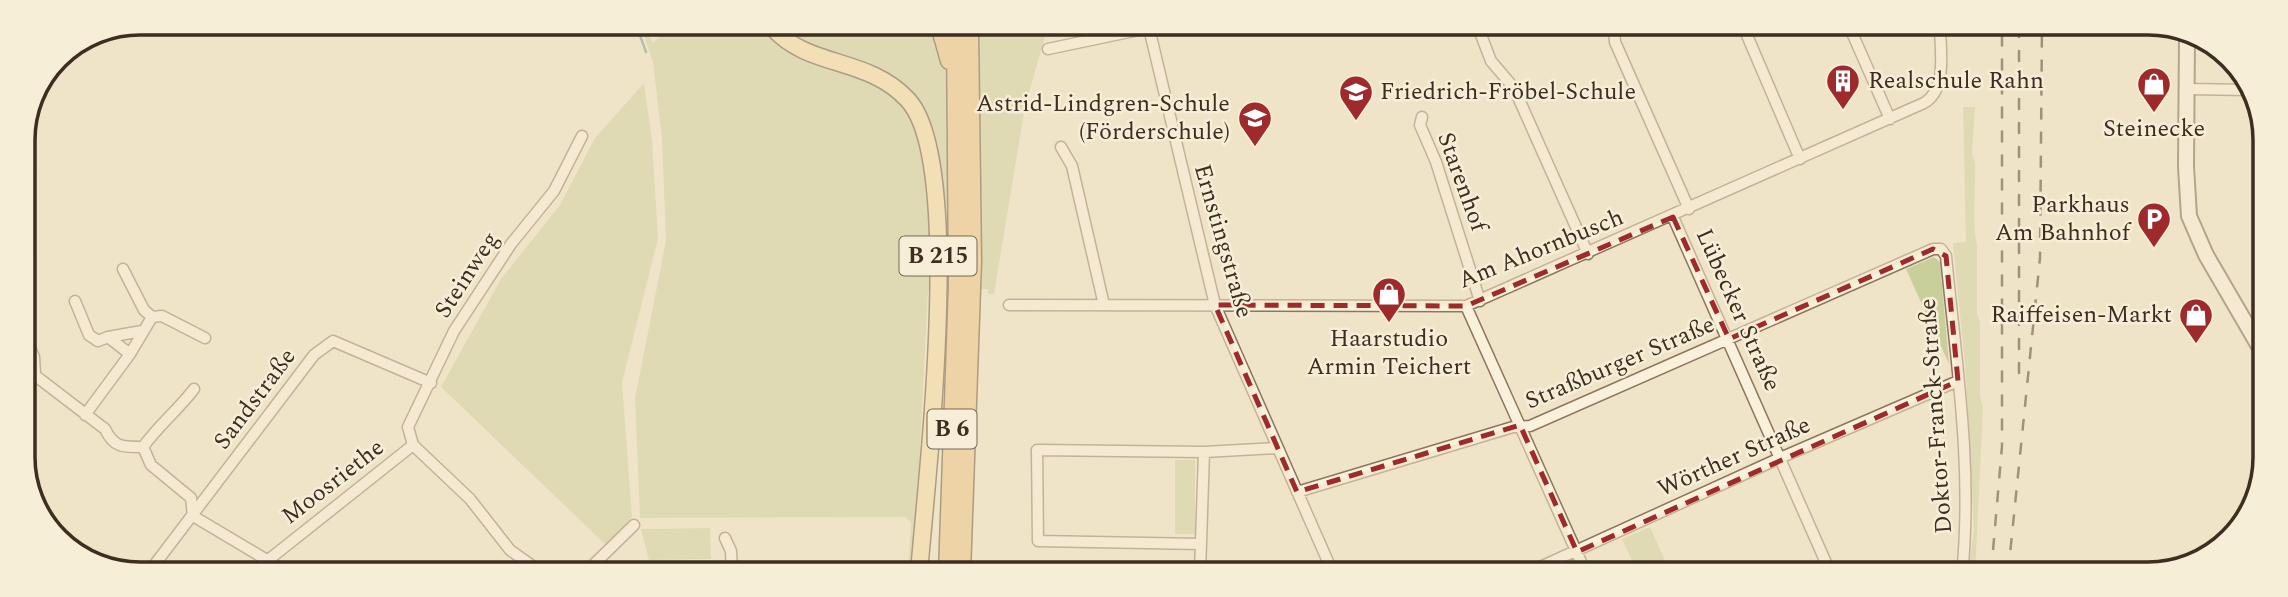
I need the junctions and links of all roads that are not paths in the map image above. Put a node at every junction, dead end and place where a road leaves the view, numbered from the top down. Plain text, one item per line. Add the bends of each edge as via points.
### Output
1 (782, 35) edge
2 (942, 35) edge
3 (955, 35) edge
4 (970, 35) edge
5 (1115, 35) edge
6 (1150, 35) edge
7 (1481, 35) edge
8 (1615, 35) edge
9 (1747, 35) edge
10 (1853, 35) edge
11 (1940, 35) edge
12 (2188, 44) edge
13 (1048, 49) dead end
14 (956, 88) junction
15 (2189, 89) junction
16 (2240, 90) edge
17 (1422, 117) dead end
18 (1890, 119) junction
19 (582, 136) dead end
20 (1061, 147) dead end
21 (1800, 159) junction
22 (1689, 209) junction
23 (1672, 217) junction
24 (1588, 254) junction
25 (1946, 256) joint
26 (123, 269) dead end
27 (75, 301) dead end
28 (1480, 301) junction
29 (1215, 304) junction
30 (1009, 305) dead end
31 (1104, 305) junction
32 (1466, 306) junction
33 (152, 317) junction
34 (142, 331) junction
35 (2253, 334) edge
36 (108, 337) junction
37 (205, 338) dead end
38 (1729, 339) junction
39 (130, 354) junction
40 (35, 374) edge
41 (1958, 381) junction
42 (431, 383) junction
43 (194, 389) dead end
44 (85, 415) junction
45 (1521, 426) junction
46 (414, 445) junction
47 (143, 447) junction
48 (1278, 449) junction
49 (1204, 453) junction
50 (1780, 457) junction
51 (1297, 492) junction
52 (193, 516) junction
53 (634, 525) dead end
54 (725, 538) dead end
55 (1201, 544) junction
56 (1577, 552) junction
57 (267, 561) joint
58 (157, 562) edge
59 (527, 562) edge
60 (596, 562) edge
61 (732, 562) edge
62 (920, 562) edge
63 (947, 562) edge
64 (962, 562) edge
65 (1200, 562) edge
66 (1328, 562) edge
67 (1553, 562) edge
68 (1581, 562) edge
69 (1826, 562) edge
70 (1963, 562) edge

1 - 62 main road, B 215 via 802,50 859,67 892,84 921,118 930,145 938,288
2 - 14 highway
3 - 14 highway, B 6
4 - 64 highway, B 6 via 973,261
5 - 13 street, Ernstingstraße
6 - 29 street, Ernstingstraße
7 - 24 street via 1491,61 1514,88
8 - 22 street
9 - 21 street
10 - 18 street
11 - 18 street, Am Ahornbusch via 1940,76 1934,97
12 - 15 main road
14 - 63 highway, B 6 via 957,266
15 - 16 street
15 - 35 main road via 2189,216 2206,255
17 - 28 street, Starenhof via 1420,125
18 - 21 street, Am Ahornbusch
19 - 42 street, Steinweg via 554,191 511,244 454,331
20 - 31 street via 1072,166
21 - 22 street, Am Ahornbusch
22 - 23 street, Am Ahornbusch
23 - 24 street, Am Ahornbusch
23 - 38 street, Lübecker Straße
24 - 28 street, Am Ahornbusch
25 - 38 street, Straßburger Straße via 1941,249 1933,249
25 - 41 street, Doktor-Franck-Straße
26 - 33 street
27 - 36 street via 89,335 98,341
28 - 32 street, Am Ahornbusch
29 - 31 street, Am Ahornbusch
29 - 32 street, Am Ahornbusch
29 - 48 street, Ernstingstraße
30 - 31 street, Am Ahornbusch
32 - 45 street
33 - 34 street
33 - 37 street via 162,316
34 - 36 street
34 - 39 street
36 - 39 street
38 - 45 street, Straßburger Straße
38 - 50 street, Lübecker Straße
39 - 44 street
40 - 44 street
41 - 50 street, Wörther Straße
41 - 70 street, Doktor-Franck-Straße via 1967,532
42 - 46 street, Steinweg via 408,427
42 - 52 street, Sandstraße via 333,341 314,355
43 - 47 street
44 - 47 street via 105,429 119,447
45 - 51 street, Straßburger Straße
45 - 56 street
46 - 57 street, Moosriethe
46 - 59 street, Moosriethe via 470,499 510,550
47 - 52 street via 151,465 191,498
48 - 49 street
48 - 51 street, Ernstingstraße
49 - 55 street
49 - 55 street via 1037,450 1038,541
50 - 56 street, Wörther Straße
50 - 69 street, Lübecker Straße
51 - 66 street, Ernstingstraße
52 - 57 street
52 - 58 street, Sandstraße
53 - 60 street
54 - 61 street
55 - 65 street
56 - 67 street, Wörther Straße
56 - 68 street

